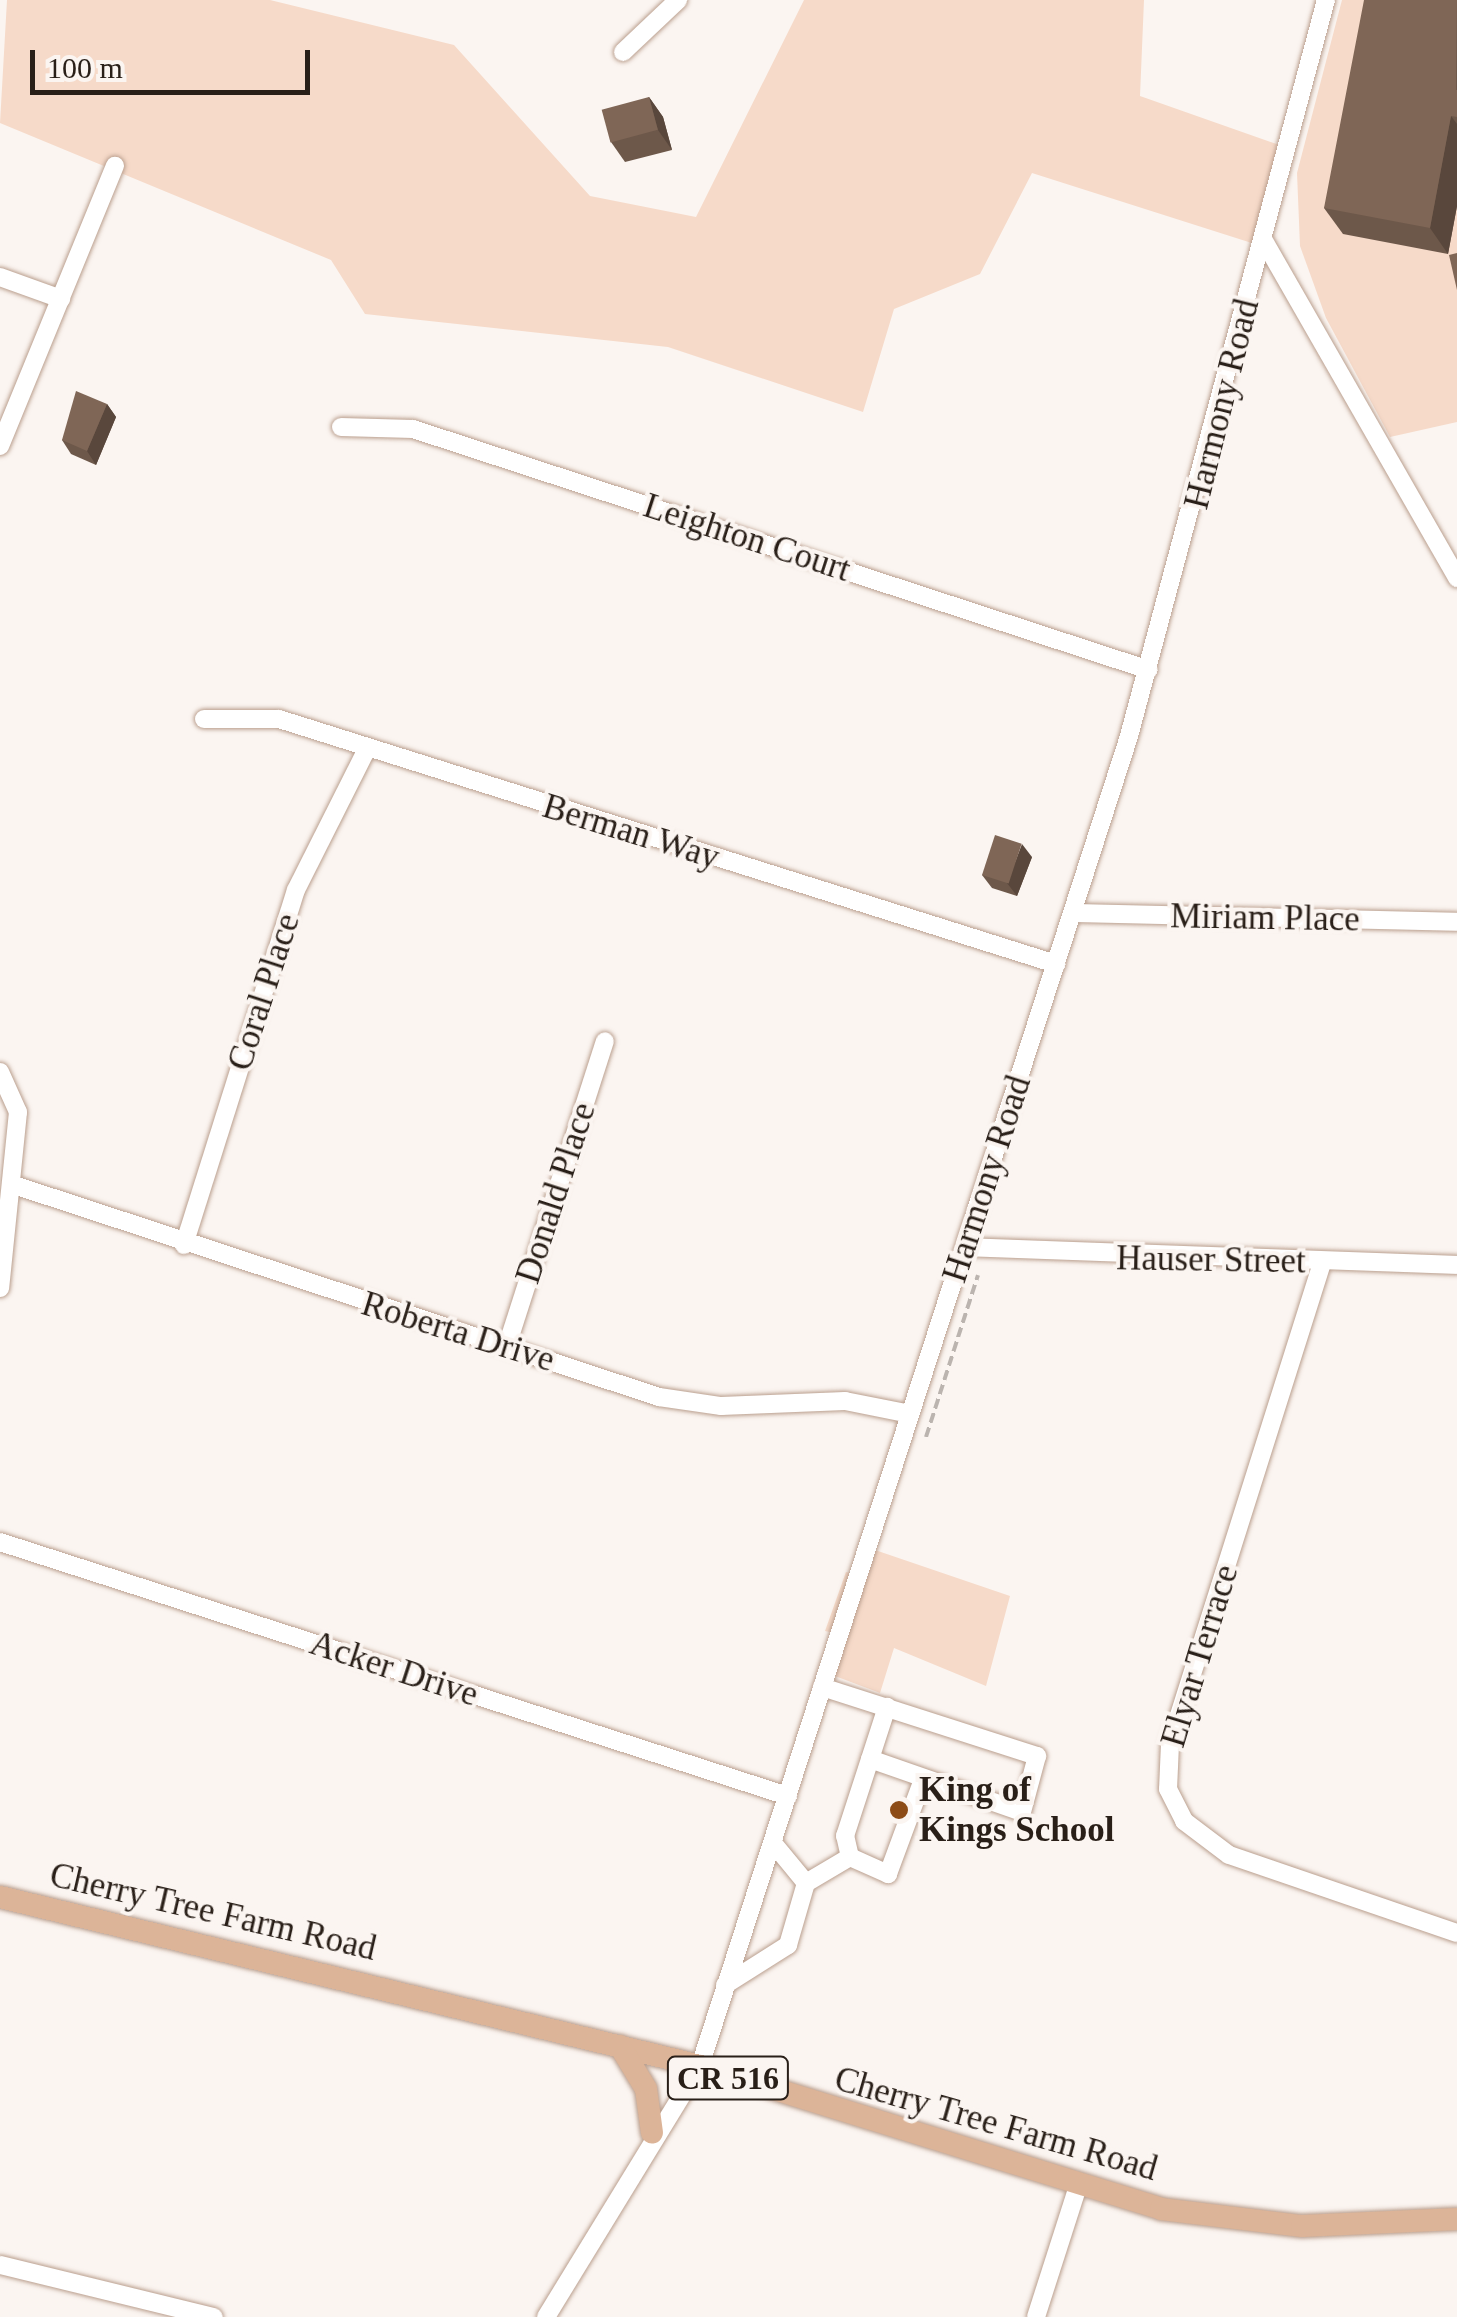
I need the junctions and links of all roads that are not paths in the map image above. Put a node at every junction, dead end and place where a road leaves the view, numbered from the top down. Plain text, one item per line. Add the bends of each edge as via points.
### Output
1 (678, 0) edge
2 (1326, 0) edge
3 (623, 52) dead end
4 (115, 166) dead end
5 (1263, 239) junction
6 (0, 277) edge
7 (61, 298) junction
8 (341, 427) dead end
9 (0, 446) edge
10 (1457, 578) edge
11 (1149, 670) junction
12 (204, 719) dead end
13 (367, 749) junction
14 (1073, 913) junction
15 (1457, 922) edge
16 (1056, 964) junction
17 (605, 1041) dead end
18 (0, 1072) edge
19 (17, 1186) junction
20 (184, 1245) junction
21 (965, 1247) junction
22 (1322, 1263) junction
23 (1457, 1265) edge
24 (0, 1288) edge
25 (507, 1346) junction
26 (910, 1414) junction
27 (0, 1542) edge
28 (822, 1687) junction
29 (887, 1707) junction
30 (870, 1759) junction
31 (922, 1782) junction
32 (788, 1796) junction
33 (772, 1843) junction
34 (850, 1857) junction
35 (806, 1883) junction
36 (0, 1897) edge
37 (1457, 1933) edge
38 (725, 1986) junction
39 (620, 2046) junction
40 (700, 2066) junction
41 (652, 2133) junction
42 (1078, 2189) junction
43 (1457, 2219) edge
44 (0, 2264) edge
45 (214, 2317) edge
46 (546, 2317) edge
47 (1036, 2317) edge

1 - 3 street
2 - 5 street, Harmony Road
4 - 7 street
5 - 10 street via 1387,470
5 - 11 street, Harmony Road
6 - 7 street
7 - 9 street
8 - 11 street, Leighton Court via 413,429
11 - 14 street, Harmony Road
12 - 13 street, Berman Way via 266,716
13 - 16 street, Berman Way
13 - 20 street, Coral Place via 296,890
14 - 15 street, Miriam Place
14 - 16 street, Harmony Road
16 - 21 street, Harmony Road
17 - 25 street, Donald Place
18 - 19 street via 18,1112
19 - 20 street, Roberta Drive
19 - 24 street
20 - 25 street, Roberta Drive
21 - 22 street, Hauser Street
21 - 26 street, Harmony Road
22 - 23 street, Hauser Street
22 - 37 street, Elyar Terrace via 1170,1744 1168,1789 1184,1821 1229,1855
25 - 26 street, Roberta Drive via 681,1403 845,1401
26 - 28 street, Harmony Road
27 - 32 street, Acker Drive
28 - 29 street
28 - 32 street, Harmony Road
29 - 30 street
29 - 31 street via 1038,1756 1022,1812
30 - 31 street
30 - 34 street via 844,1836
31 - 34 street via 888,1874
32 - 33 street, Harmony Road
33 - 35 street
33 - 38 street, Harmony Road
34 - 35 street
35 - 38 street via 788,1946
36 - 39 main road, Cherry Tree Farm Road / CR 516
38 - 40 street, Harmony Road
39 - 40 main road, Cherry Tree Farm Road / CR 516
39 - 41 main road via 646,2088
40 - 41 street, Harmony Road
40 - 42 main road, Cherry Tree Farm Road / CR 516
41 - 46 street, Harmony Road
42 - 43 main road, Cherry Tree Farm Road / CR 516 via 1254,2223
42 - 47 street
44 - 45 street

